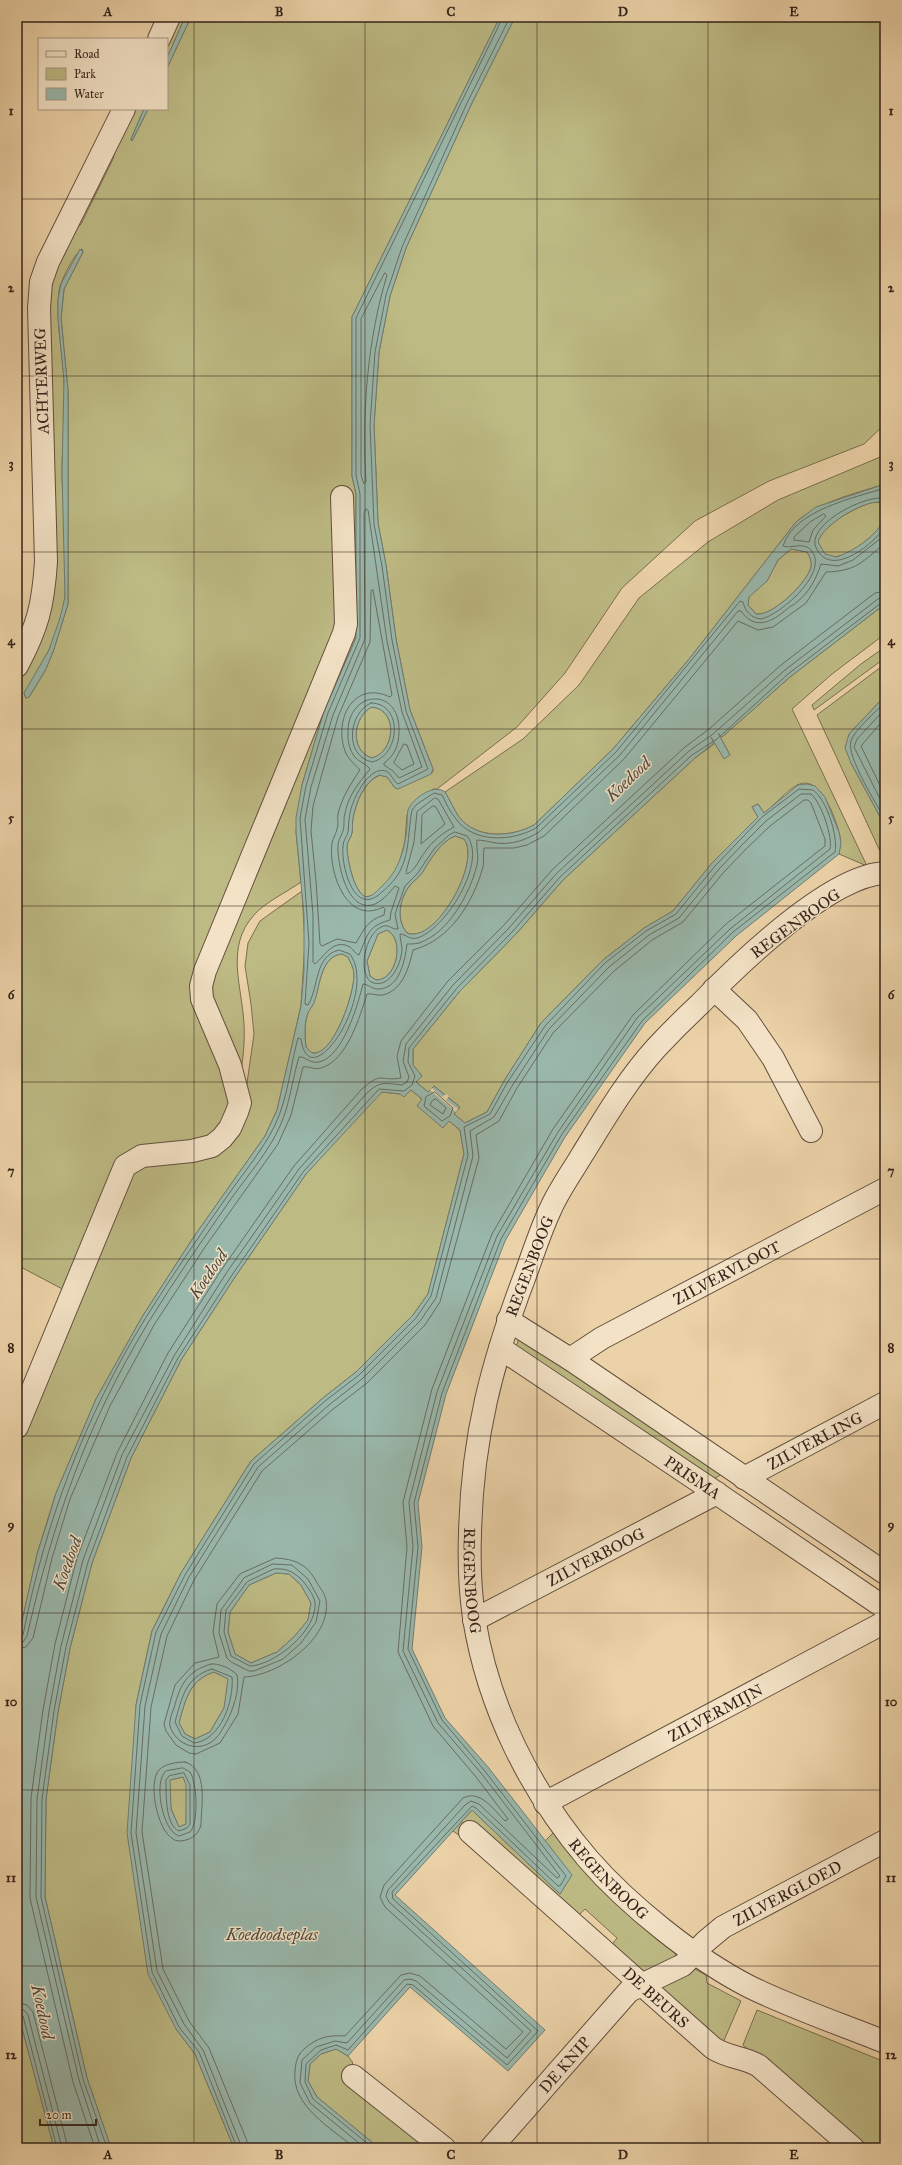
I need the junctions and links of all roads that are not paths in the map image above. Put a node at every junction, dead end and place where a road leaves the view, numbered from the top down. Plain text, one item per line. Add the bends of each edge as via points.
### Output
1 (169, 17) edge
2 (159, 38) edge
3 (124, 110) edge
4 (342, 497) dead end
5 (17, 666) edge
6 (885, 873) edge
7 (714, 989) junction
8 (811, 1131) dead end
9 (885, 1189) edge
10 (508, 1320) junction
11 (500, 1348) junction
12 (570, 1359) junction
13 (885, 1403) edge
14 (17, 1427) edge
15 (744, 1478) junction
16 (717, 1493) junction
17 (885, 1573) edge
18 (885, 1608) edge
19 (474, 1620) junction
20 (885, 1622) edge
21 (546, 1803) junction
22 (470, 1832) dead end
23 (885, 1841) edge
24 (695, 1954) junction
25 (641, 1986) junction
26 (885, 2042) edge
27 (353, 2076) dead end
28 (444, 2148) edge
29 (491, 2148) edge
30 (853, 2148) edge

1 - 2 street
3 - 5 street, ACHTERWEG via 48,262 41,282 39,308 46,562 44,596 32,640
4 - 14 street via 346,624 344,632 201,986 202,999 230,1065 240,1103 238,1112 230,1128 212,1146 192,1151 142,1156 125,1166
6 - 7 street, REGENBOOG via 873,873 841,888 804,912 749,955
7 - 8 street via 747,1020 773,1058
7 - 10 street, REGENBOOG via 655,1049 617,1099 552,1205
9 - 12 street, ZILVERVLOOT via 602,1338
10 - 11 street, REGENBOOG
10 - 12 street, PRISMA
11 - 16 street, PRISMA
11 - 19 street, REGENBOOG via 481,1421 472,1475 470,1588
12 - 15 street, PRISMA
13 - 15 street, ZILVERLING
15 - 17 street, PRISMA
16 - 18 street, PRISMA
16 - 19 street, ZILVERBOOG
19 - 21 street, REGENBOOG via 498,1707 523,1764
20 - 21 street, ZILVERMIJN
21 - 24 street, REGENBOOG via 604,1876
22 - 25 street, DE BEURS
23 - 24 street, ZILVERGLOED via 723,1927
24 - 25 street, ZILVERGLOED via 683,1965
24 - 26 street, REGENBOOG via 752,1988
25 - 29 street, DE KNIP via 629,1991
25 - 30 street, DE BEURS via 713,2048 724,2055 759,2066
27 - 28 street

